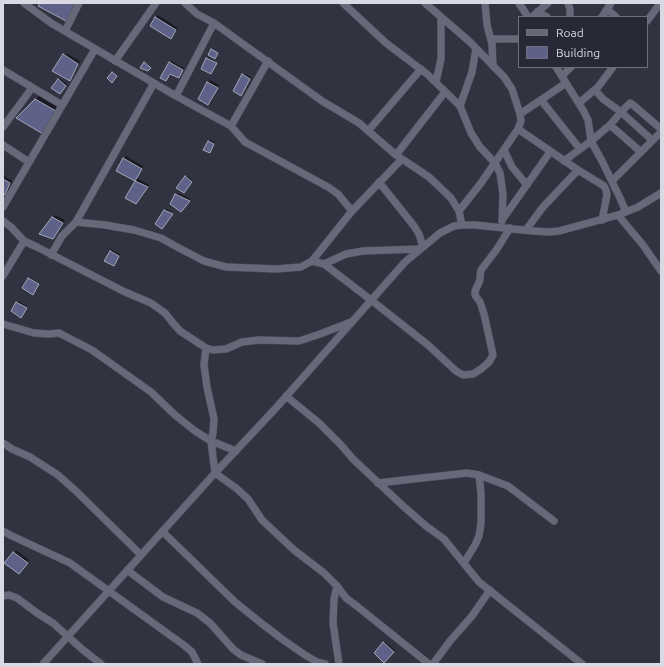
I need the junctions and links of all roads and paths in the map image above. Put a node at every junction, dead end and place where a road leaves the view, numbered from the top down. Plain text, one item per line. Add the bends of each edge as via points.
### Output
1 (24, 3) edge
2 (79, 3) edge
3 (156, 3) edge
4 (185, 3) edge
5 (343, 3) edge
6 (425, 3) edge
7 (485, 3) edge
8 (520, 3) edge
9 (548, 3) edge
10 (568, 3) edge
11 (659, 5) edge
12 (609, 6) edge
13 (535, 15) edge
14 (527, 16) edge
15 (570, 16) edge
16 (603, 16) edge
17 (615, 16) edge
18 (441, 17) junction
19 (648, 20) edge
20 (214, 23) junction
21 (65, 31) junction
22 (490, 39) junction
23 (518, 39) edge
24 (95, 49) junction
25 (476, 49) junction
26 (115, 61) junction
27 (268, 62) junction
28 (493, 66) junction
29 (421, 68) junction
30 (557, 68) edge
31 (570, 68) edge
32 (612, 68) edge
33 (3, 70) edge
34 (562, 76) junction
35 (436, 82) junction
36 (154, 83) junction
37 (566, 83) junction
38 (32, 88) junction
39 (595, 90) junction
40 (446, 92) junction
41 (176, 96) junction
42 (541, 100) junction
43 (579, 103) junction
44 (62, 105) junction
45 (460, 106) junction
46 (621, 112) junction
47 (520, 114) junction
48 (610, 125) junction
49 (231, 126) junction
50 (3, 127) edge
51 (518, 129) junction
52 (661, 130) edge
53 (368, 131) junction
54 (652, 140) junction
55 (591, 141) junction
56 (3, 145) edge
57 (580, 149) junction
58 (504, 150) junction
59 (550, 152) junction
60 (641, 152) junction
61 (399, 157) junction
62 (564, 161) junction
63 (29, 162) junction
64 (494, 163) junction
65 (578, 170) junction
66 (612, 181) junction
67 (379, 182) junction
68 (527, 185) junction
69 (661, 193) edge
70 (3, 207) edge
71 (352, 211) junction
72 (459, 211) junction
73 (626, 212) junction
74 (618, 215) junction
75 (602, 220) junction
76 (3, 221) edge
77 (76, 222) junction
78 (500, 223) junction
79 (462, 225) junction
80 (510, 228) junction
81 (526, 230) junction
82 (24, 241) junction
83 (421, 248) junction
84 (51, 254) junction
85 (3, 261) edge
86 (312, 261) junction
87 (324, 264) junction
88 (10, 265) junction
89 (661, 272) edge
90 (3, 276) edge
91 (371, 300) junction
92 (352, 322) junction
93 (3, 324) edge
94 (206, 348) junction
95 (286, 396) junction
96 (211, 441) junction
97 (3, 443) edge
98 (236, 451) junction
99 (215, 473) junction
100 (479, 476) junction
101 (378, 482) junction
102 (554, 521) dead end
103 (3, 531) edge
104 (163, 532) junction
105 (141, 555) junction
106 (464, 564) junction
107 (127, 570) junction
108 (337, 586) junction
109 (490, 590) junction
110 (109, 591) junction
111 (3, 596) edge
112 (68, 636) junction
113 (43, 664) edge
114 (101, 664) edge
115 (198, 664) edge
116 (262, 664) edge
117 (325, 664) edge
118 (339, 664) edge
119 (429, 664) edge
120 (433, 664) edge
121 (582, 664) edge

1 - 21 street
2 - 21 street
3 - 26 street
4 - 20 street via 197,14
5 - 29 street via 386,43
6 - 18 street
7 - 22 street
8 - 14 street
9 - 13 street
10 - 15 street
11 - 19 street
12 - 16 street
12 - 17 street
18 - 25 street
18 - 35 street via 441,59
20 - 27 street
20 - 41 street
21 - 24 street
22 - 23 street
22 - 28 street
24 - 26 street
24 - 44 street
25 - 28 street
25 - 45 street via 472,72
26 - 36 street
27 - 49 street
27 - 53 street
28 - 47 street via 509,83
29 - 35 street
29 - 53 street
30 - 34 street
31 - 34 street
32 - 39 street
33 - 38 street
34 - 37 street
35 - 40 street
36 - 41 street
36 - 77 street
37 - 42 street
37 - 43 street
38 - 44 street
38 - 50 street
39 - 43 street
39 - 46 street
40 - 45 street
40 - 61 street
41 - 49 street
42 - 47 street
42 - 57 street
43 - 55 street via 588,120
44 - 63 street
45 - 64 street via 471,132
46 - 48 street
46 - 52 street via 630,103
46 - 54 street
47 - 51 street
48 - 55 street
48 - 60 street
49 - 71 street via 245,142 338,194
51 - 58 street
51 - 59 street
52 - 54 street
53 - 61 street
54 - 60 street
55 - 57 street
55 - 66 street
56 - 63 street
57 - 62 street
58 - 64 street
58 - 68 street via 512,167
59 - 62 street
59 - 68 street
60 - 66 street
61 - 67 street
61 - 72 street via 429,177 451,198
62 - 65 street
63 - 70 street
64 - 72 street
64 - 78 street via 502,181
65 - 75 street via 604,186 606,190
65 - 81 street via 542,207
66 - 73 street
67 - 71 street
67 - 83 street via 414,226 419,234
68 - 78 street
69 - 73 street
71 - 86 street
72 - 79 street
73 - 74 street
74 - 75 street
74 - 89 street
75 - 81 street via 559,231
76 - 82 street
77 - 84 street via 62,236
77 - 86 street via 134,230 161,238 204,261 226,267 276,269 301,267
78 - 79 street
78 - 80 street
79 - 83 street via 440,233
80 - 81 street
80 - 91 street via 481,270 475,291 484,314 493,355 489,362 473,374 463,375 456,371
82 - 84 street
82 - 88 street
83 - 87 street via 363,251 346,254
83 - 91 street
84 - 94 street via 151,303 165,313 180,330
85 - 88 street
86 - 87 street
87 - 91 street
88 - 90 street
91 - 92 street
92 - 94 street via 299,341 259,340 242,342 226,349
92 - 95 street
93 - 96 street via 34,333 59,333 92,350 151,392 195,431
94 - 96 street via 206,387 214,419
95 - 98 street
95 - 101 street via 319,424
96 - 98 street
96 - 99 street
97 - 105 street via 30,456 58,475
98 - 99 street
99 - 104 street
99 - 108 street via 248,499 262,520
100 - 101 street via 467,473
100 - 102 street via 508,486
100 - 106 street via 479,536
101 - 106 street via 444,539
103 - 110 street via 70,563
104 - 105 street
104 - 117 street via 246,610 305,655
105 - 107 street
106 - 109 street
107 - 110 street
107 - 116 street via 163,597 197,613 240,655
108 - 118 street via 333,622
108 - 119 street via 346,598
109 - 120 street
109 - 121 street
110 - 112 street
110 - 115 street via 185,646 192,652
111 - 112 street via 18,598
112 - 113 street
112 - 114 street

